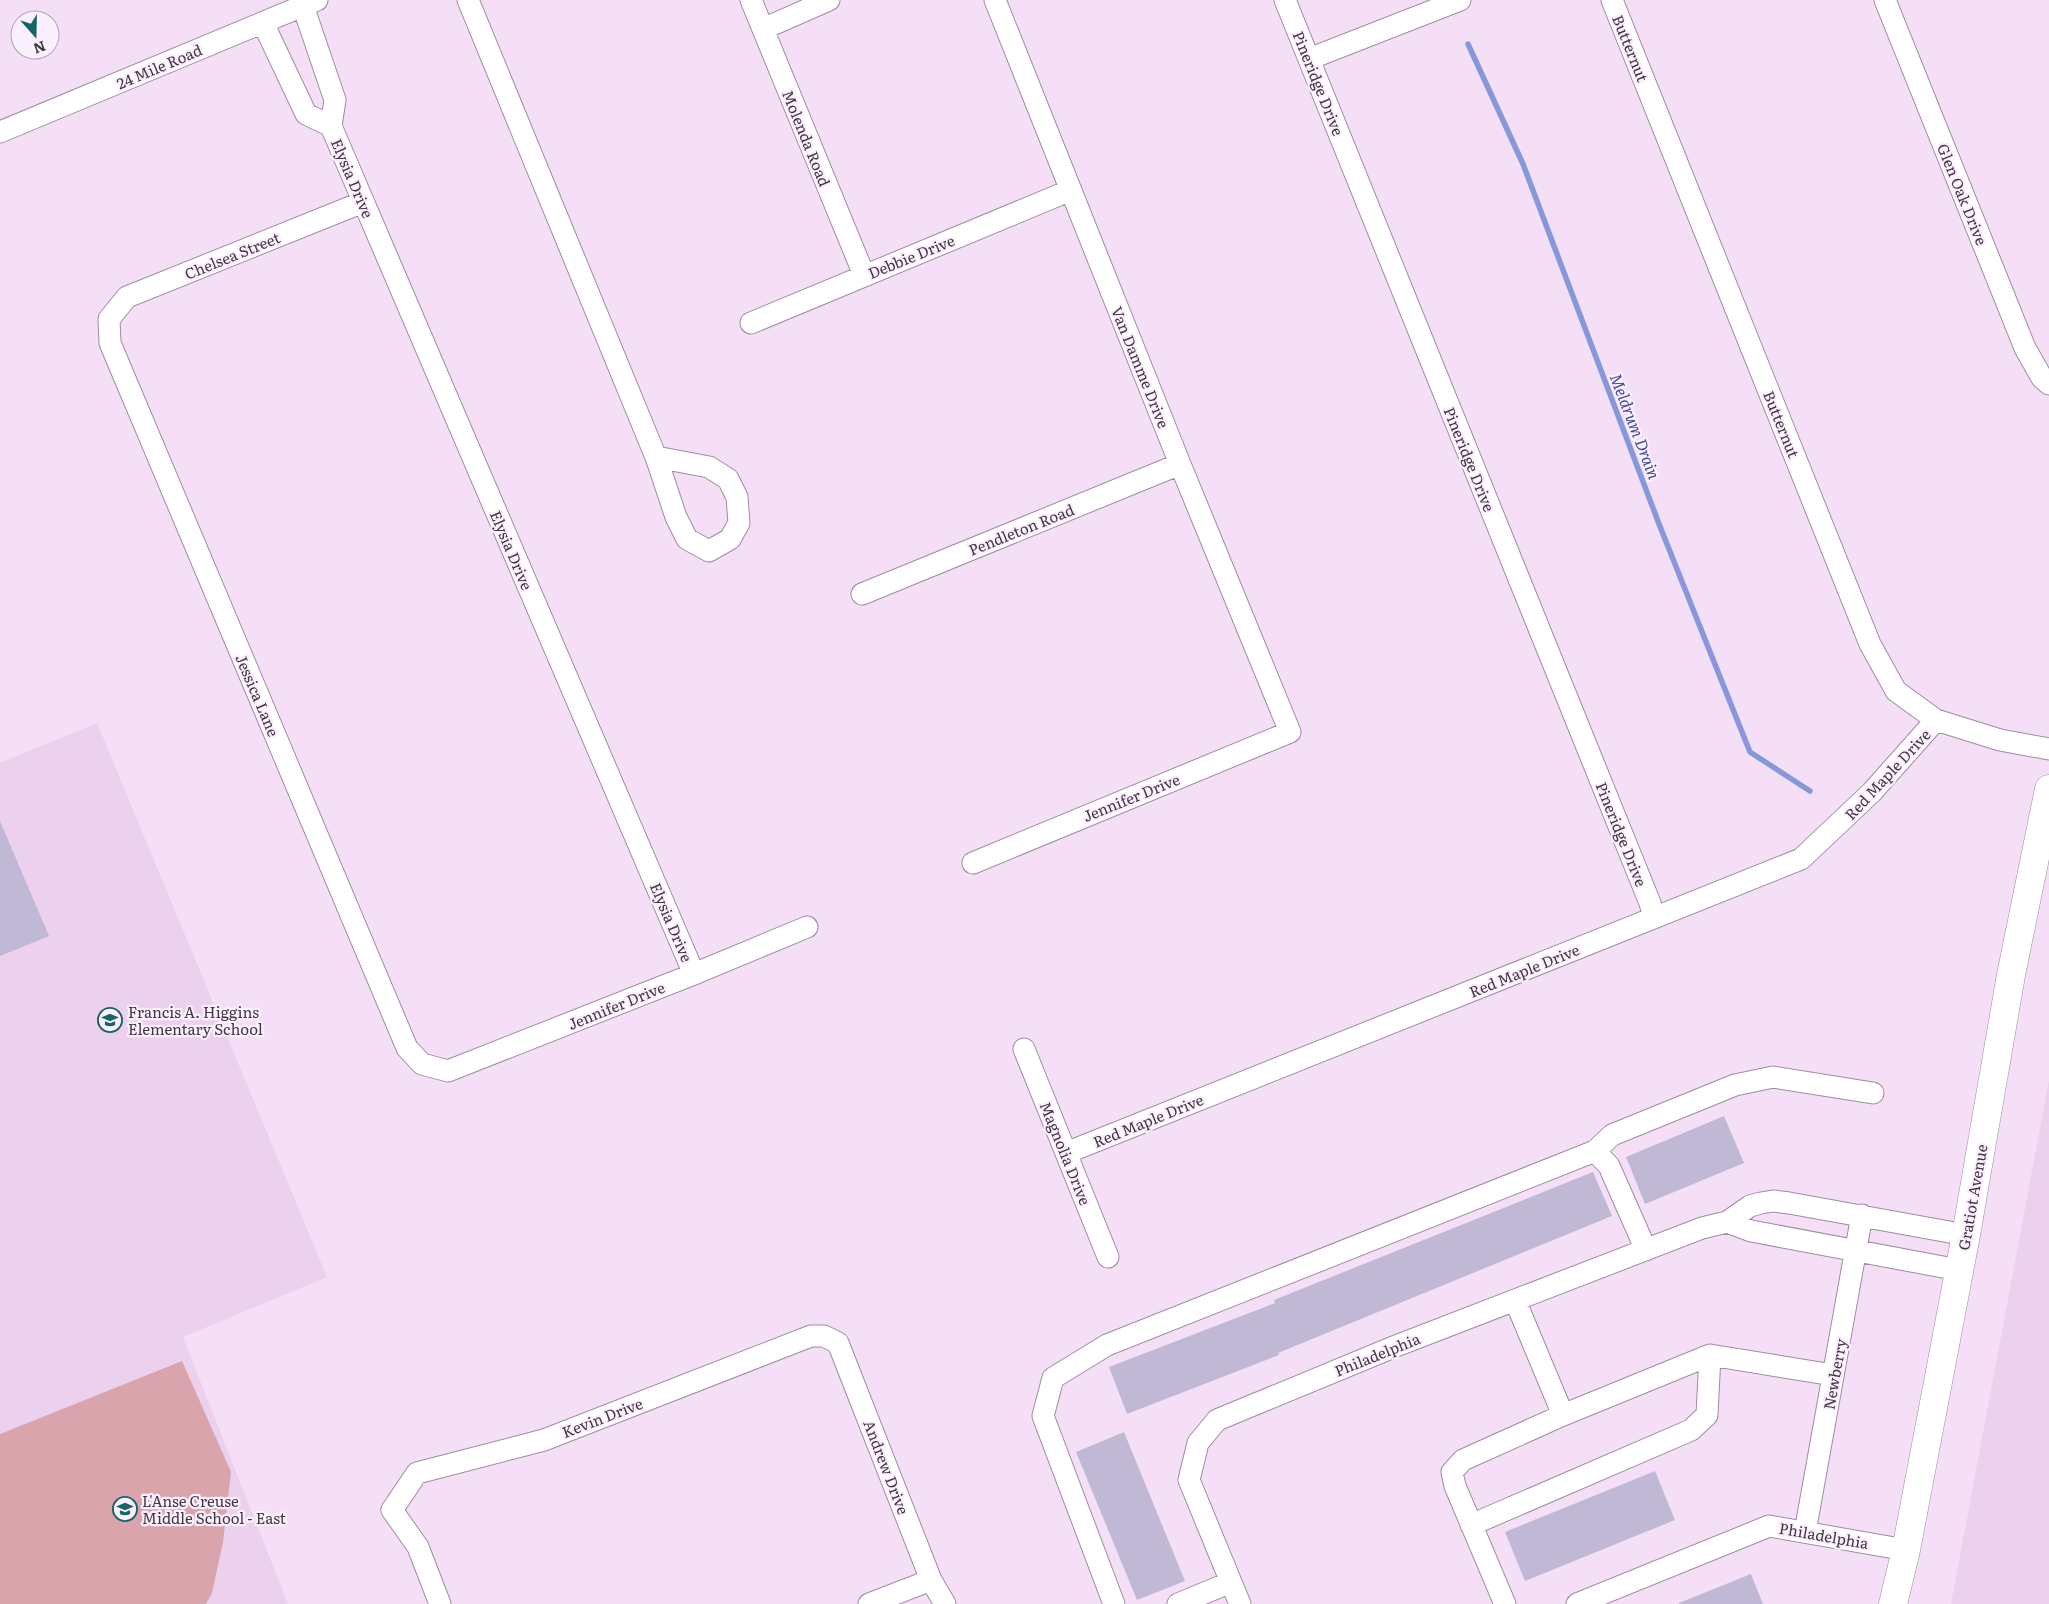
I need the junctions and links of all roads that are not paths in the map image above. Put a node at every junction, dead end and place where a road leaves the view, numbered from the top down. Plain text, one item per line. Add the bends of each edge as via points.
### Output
1 (468, 0) edge
2 (751, 0) edge
3 (829, 0) edge
4 (995, 0) edge
5 (1285, 0) edge
6 (1460, 0) edge
7 (1612, 0) edge
8 (1885, 0) edge
9 (310, 3) edge
10 (263, 23) junction
11 (763, 28) junction
12 (1309, 59) junction
13 (331, 126) junction
14 (0, 132) edge
15 (1072, 190) junction
16 (363, 202) junction
17 (864, 275) junction
18 (109, 319) joint
19 (751, 323) dead end
20 (2049, 384) edge
21 (656, 457) junction
22 (1180, 464) junction
23 (862, 594) dead end
24 (1936, 720) junction
25 (1290, 732) joint
26 (2049, 749) edge
27 (2049, 788) edge
28 (973, 863) dead end
29 (1654, 918) junction
30 (807, 927) dead end
31 (694, 974) junction
32 (1024, 1049) dead end
33 (422, 1064) joint
34 (1873, 1093) dead end
35 (1594, 1151) junction
36 (1066, 1152) junction
37 (1862, 1215) junction
38 (1727, 1222) junction
39 (1966, 1235) junction
40 (1646, 1250) junction
41 (1856, 1250) junction
42 (1108, 1257) dead end
43 (1959, 1270) junction
44 (1515, 1300) junction
45 (824, 1336) joint
46 (1710, 1355) junction
47 (1834, 1375) junction
48 (1563, 1415) junction
49 (1471, 1525) junction
50 (1805, 1532) junction
51 (1906, 1550) junction
52 (931, 1580) junction
53 (1231, 1582) junction
54 (1584, 1603) edge
55 (440, 1604) edge
56 (869, 1604) edge
57 (945, 1604) edge
58 (1114, 1604) edge
59 (1178, 1604) edge
60 (1240, 1604) edge
61 (1505, 1604) edge
62 (1893, 1604) edge

1 - 21 street
2 - 11 street, Molenda Road
3 - 11 street
4 - 15 street, Van Damme Drive
5 - 12 street, Pineridge Drive
6 - 12 street
7 - 24 street, Butternut via 1870,644 1896,691
8 - 20 street, Glen Oak Drive via 2025,348
9 - 10 street, 24 Mile Road
9 - 13 street, Elysia Drive via 336,100
10 - 13 street, Elysia Drive via 306,114
10 - 14 street, 24 Mile Road
11 - 17 street, Molenda Road
12 - 29 street, Pineridge Drive
13 - 16 street, Elysia Drive
15 - 17 street, Debbie Drive
15 - 22 street, Van Damme Drive
16 - 18 street, Chelsea Street via 127,297
16 - 31 street, Elysia Drive
17 - 19 street, Debbie Drive
18 - 33 street, Jessica Lane via 110,343 406,1048
21 - 21 street via 676,517 687,538 709,551 730,539 739,523 738,497 728,479 709,467
22 - 23 street, Pendleton Road
22 - 25 street, Van Damme Drive
24 - 26 street, Butternut via 2000,740
24 - 29 street, Red Maple Drive via 1872,792 1801,859
25 - 28 street, Jennifer Drive
27 - 39 main road, Gratiot Avenue via 2011,976
29 - 36 street, Red Maple Drive
30 - 31 street, Jennifer Drive
31 - 33 street, Jennifer Drive via 448,1071
32 - 36 street, Magnolia Drive
34 - 35 street via 1773,1077 1744,1083 1612,1135
35 - 40 street via 1609,1166
35 - 58 street via 1107,1345 1053,1378 1043,1416
36 - 42 street, Magnolia Drive
37 - 38 street, Philadelphia via 1773,1201 1750,1206
37 - 39 street, Philadelphia
37 - 41 street, Newberry
38 - 40 street, Philadelphia
38 - 41 street via 1751,1231
39 - 43 main road, Gratiot Avenue
40 - 44 street, Philadelphia
41 - 43 street
41 - 47 street, Newberry
43 - 51 main road, Gratiot Avenue
44 - 48 street
44 - 53 street, Philadelphia via 1217,1420 1198,1443 1189,1480
45 - 52 street, Andrew Drive via 838,1343
45 - 55 street, Kevin Drive via 811,1336 544,1440 417,1473 392,1510 418,1547
46 - 47 street
46 - 48 street
46 - 49 street via 1707,1415 1691,1430
47 - 50 street, Newberry
48 - 49 street via 1463,1460 1452,1472
49 - 61 street
50 - 51 street, Philadelphia
50 - 54 street, Philadelphia via 1769,1526
51 - 62 main road, Gratiot Avenue
52 - 56 street
52 - 57 street, Andrew Drive
53 - 59 street
53 - 60 street, Philadelphia

